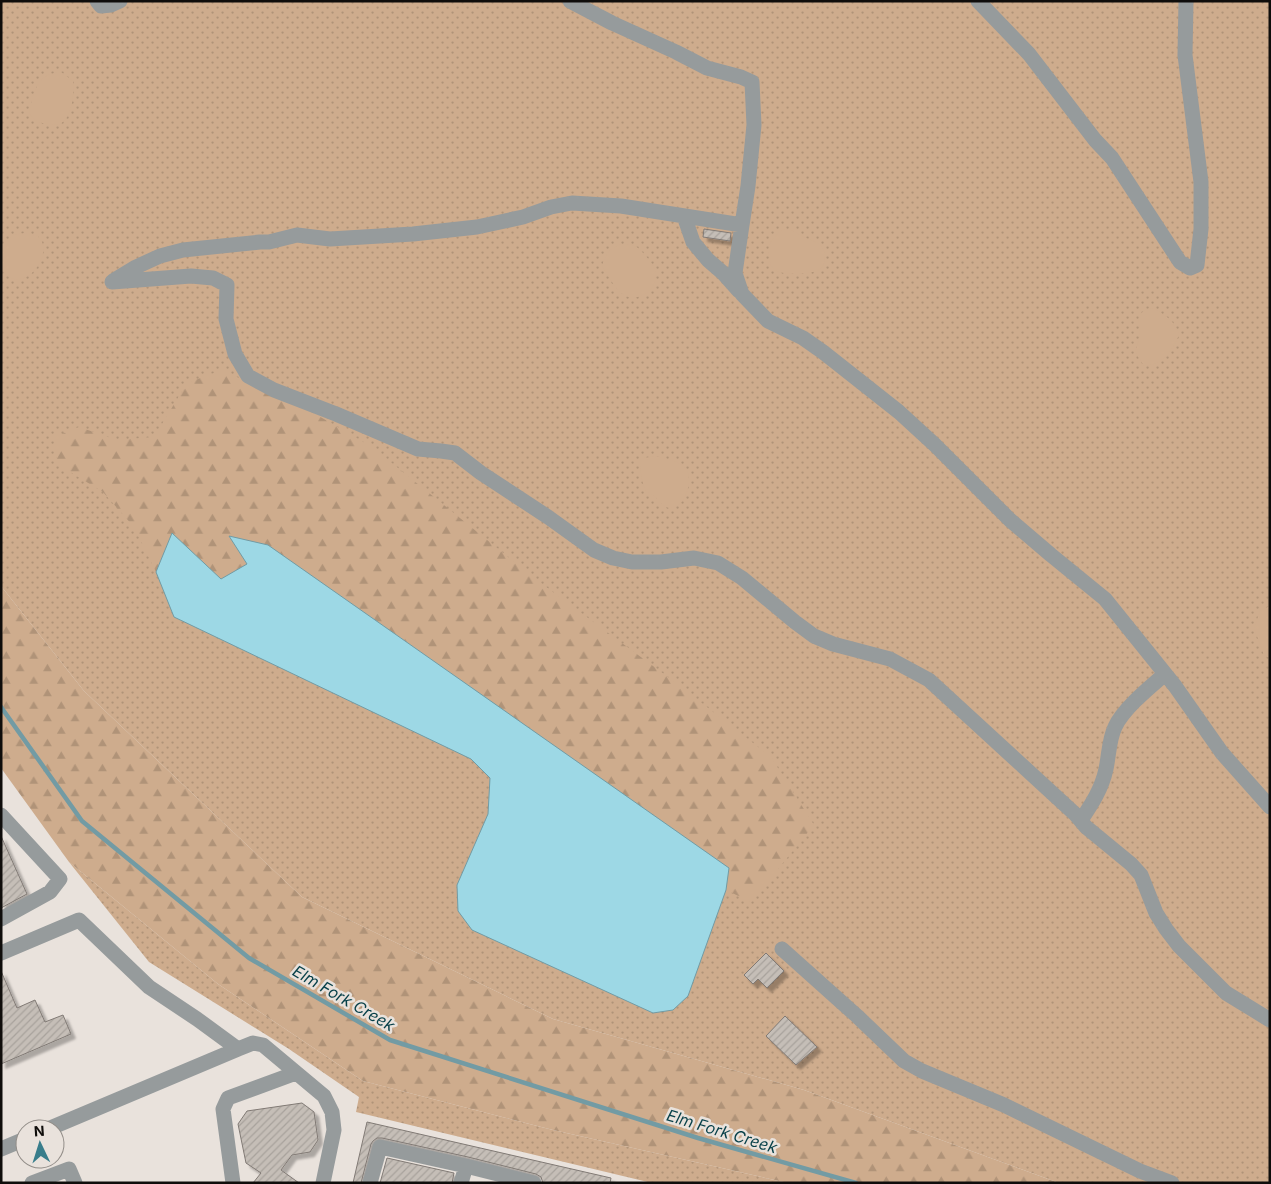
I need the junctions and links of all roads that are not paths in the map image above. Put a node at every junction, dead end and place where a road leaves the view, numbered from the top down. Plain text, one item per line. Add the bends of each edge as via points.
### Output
1 (97, 1) edge
2 (120, 1) edge
3 (570, 1) edge
4 (978, 1) edge
5 (1186, 1) edge
6 (684, 216) junction
7 (742, 224) junction
8 (742, 294) junction
9 (1166, 674) junction
10 (1266, 800) edge
11 (1, 815) edge
12 (1081, 820) junction
13 (1, 920) edge
14 (782, 948) dead end
15 (1, 953) edge
16 (1270, 1020) edge
17 (238, 1049) junction
18 (296, 1073) junction
19 (65, 1122) edge
20 (15, 1143) edge
21 (1, 1149) edge
22 (466, 1166) junction
23 (32, 1183) edge
24 (75, 1183) edge
25 (233, 1183) edge
26 (323, 1183) edge
27 (370, 1183) edge
28 (461, 1183) edge
29 (534, 1183) edge
30 (1172, 1183) edge

1 - 2 lane via 101,6
3 - 7 lane via 707,68 752,82 754,125
4 - 5 lane via 1029,54 1112,158 1180,262 1190,268 1197,265 1201,182 1185,55
6 - 7 lane
6 - 8 lane via 693,242
6 - 12 lane via 621,206 572,203 477,227 330,239 297,235 269,242 183,250 160,256 112,282 191,276 213,278 227,285 226,319 235,354 248,376 274,390 418,449 455,453 594,550 612,558 661,562 694,558 718,563 742,578 814,636 890,659 929,680
7 - 8 lane via 736,273
8 - 9 lane via 768,321 823,352 914,426 1010,520 1105,599
9 - 10 lane via 1222,752
9 - 12 lane via 1146,690 1114,728 1102,783
11 - 13 lane via 60,878 50,892
12 - 16 lane via 1141,875 1156,913 1184,952 1226,993
14 - 30 lane via 904,1061
15 - 17 lane via 79,920 149,986
17 - 18 lane via 253,1043 263,1045
17 - 19 lane
18 - 25 lane via 228,1098 223,1109
18 - 26 lane via 324,1096 332,1112 334,1130
20 - 21 lane
22 - 27 lane via 380,1147
22 - 28 lane
22 - 29 lane
23 - 24 lane via 69,1169

